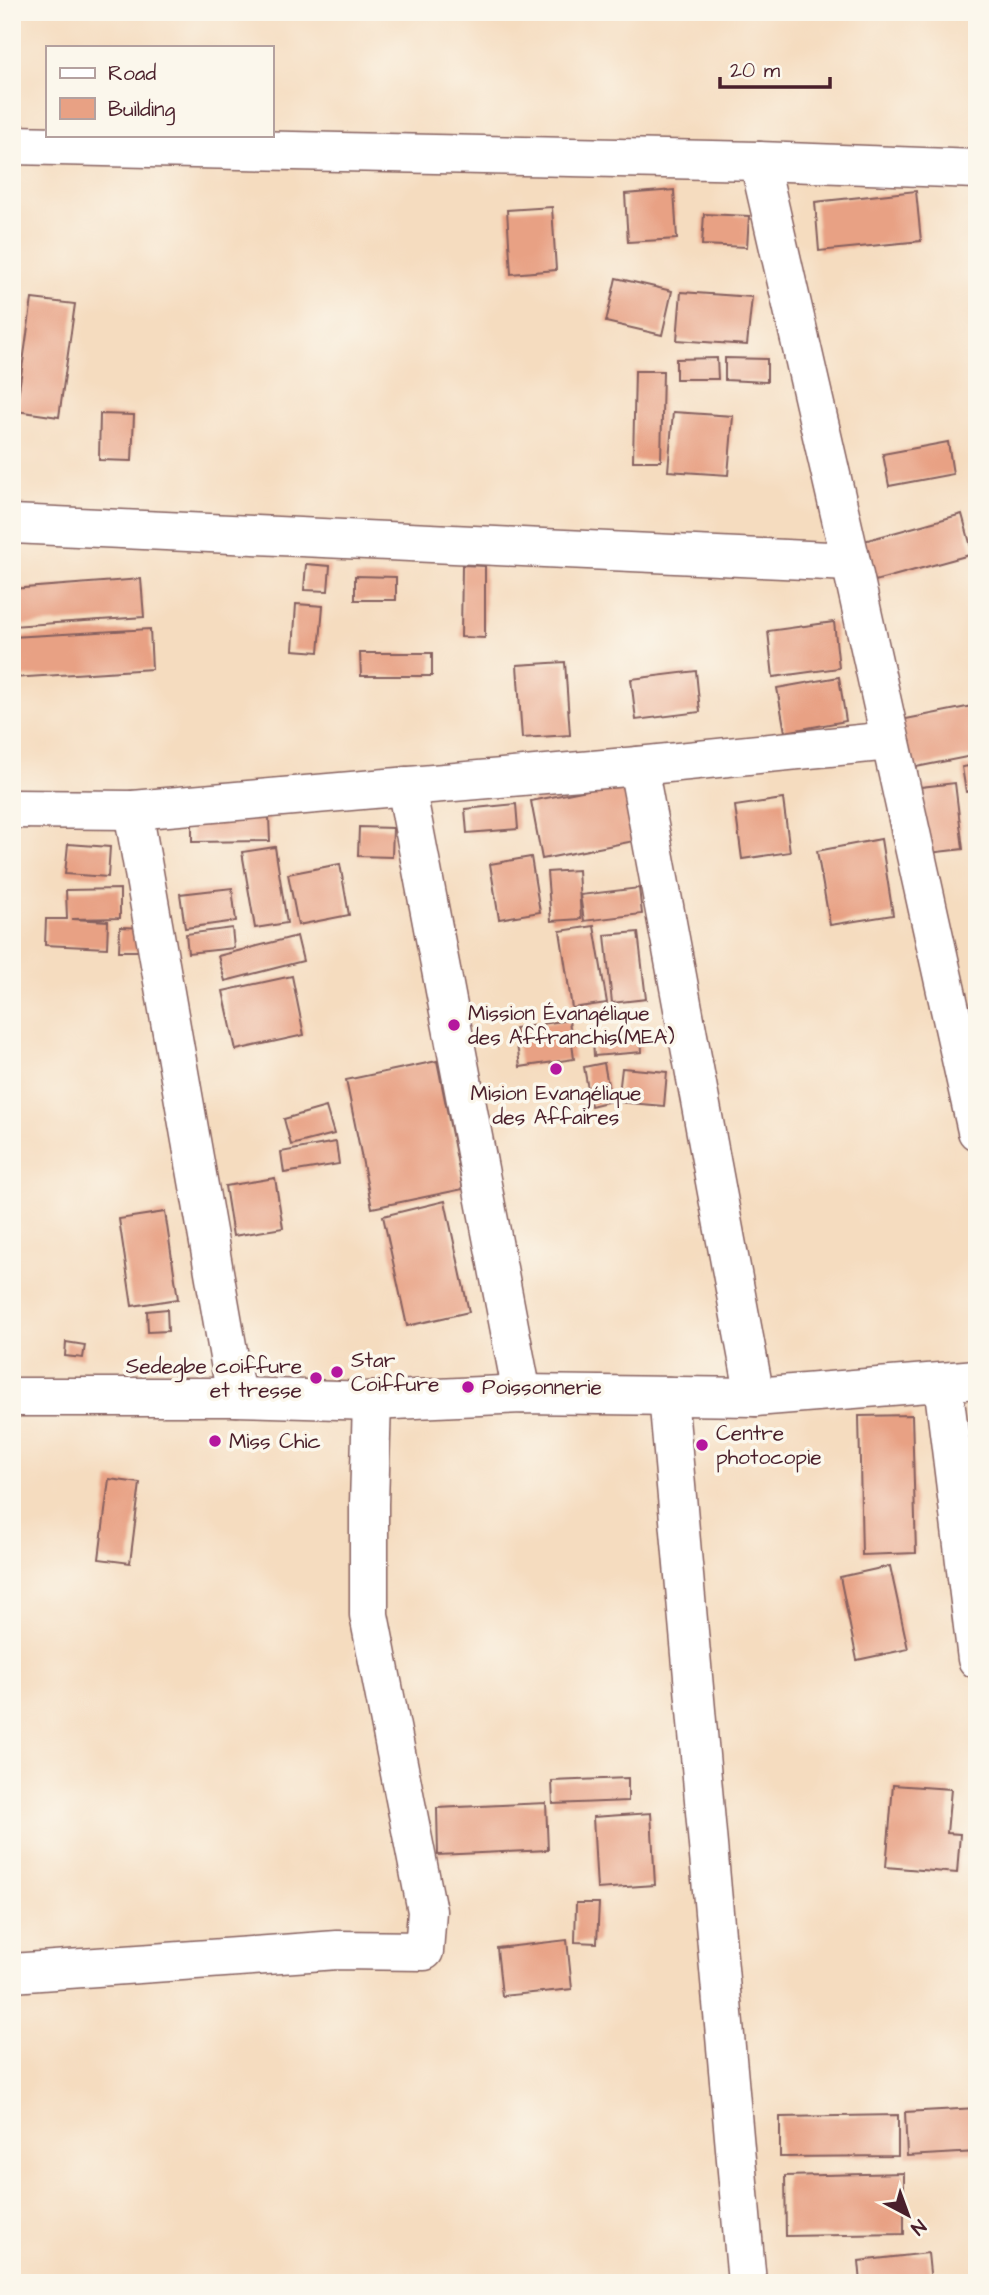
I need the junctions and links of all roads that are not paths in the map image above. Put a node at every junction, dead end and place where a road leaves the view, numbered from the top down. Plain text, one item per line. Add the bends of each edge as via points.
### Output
1 (12, 145) edge
2 (759, 161) junction
3 (977, 169) edge
4 (12, 524) edge
5 (851, 562) junction
6 (890, 741) junction
7 (638, 766) junction
8 (405, 786) junction
9 (12, 809) edge
10 (133, 810) junction
11 (977, 1131) edge
12 (960, 1381) edge
13 (522, 1394) junction
14 (668, 1396) junction
15 (12, 1397) edge
16 (236, 1397) junction
17 (755, 1397) junction
18 (372, 1401) junction
19 (977, 1659) edge
20 (12, 1973) edge
21 (747, 2283) edge

1 - 2 street
2 - 3 street
2 - 5 street
4 - 5 street
5 - 6 street
6 - 7 street
6 - 11 street
7 - 8 street
7 - 17 street
8 - 10 street
8 - 13 street
9 - 10 street
10 - 16 street
12 - 17 street
12 - 19 street
13 - 14 street
13 - 18 street
14 - 17 street
14 - 21 street
15 - 16 street
16 - 18 street
18 - 20 street via 369,1615 427,1912 424,1951 337,1951

